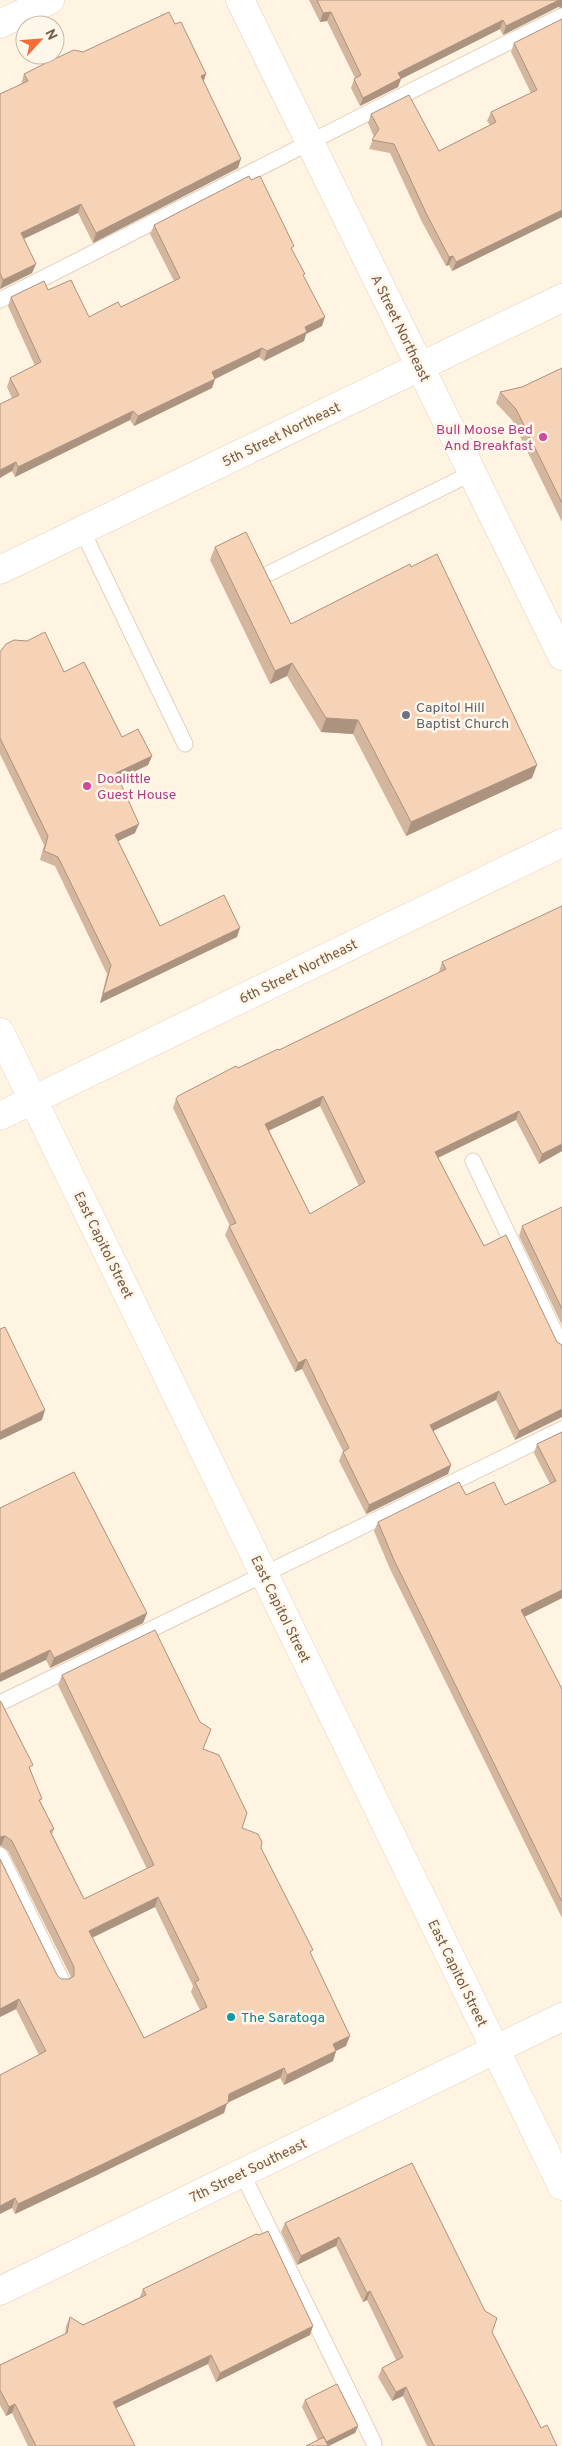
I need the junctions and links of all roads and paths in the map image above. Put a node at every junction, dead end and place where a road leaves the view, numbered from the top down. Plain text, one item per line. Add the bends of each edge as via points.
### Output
1 (50, 0) edge
2 (240, 0) edge
3 (562, 16) edge
4 (0, 24) edge
5 (310, 142) junction
6 (562, 298) edge
7 (0, 300) edge
8 (420, 367) junction
9 (472, 473) junction
10 (82, 530) junction
11 (0, 570) edge
12 (270, 573) dead end
13 (562, 656) edge
14 (186, 744) dead end
15 (562, 844) edge
16 (0, 1032) edge
17 (33, 1100) junction
18 (0, 1116) edge
19 (473, 1161) dead end
20 (562, 1347) edge
21 (562, 1429) edge
22 (264, 1574) junction
23 (0, 1703) edge
24 (0, 1855) edge
25 (62, 1981) edge
26 (562, 2017) edge
27 (495, 2049) junction
28 (242, 2173) junction
29 (562, 2186) edge
30 (0, 2291) edge
31 (374, 2443) dead end

1 - 4 street
2 - 5 street, A Street Northeast
3 - 5 lane
5 - 7 lane
5 - 8 street, A Street Northeast
6 - 8 street, 5th Street Northeast
8 - 9 street, A Street Northeast
8 - 10 street, 5th Street Northeast
9 - 12 lane
9 - 13 street, A Street Northeast
10 - 11 street, 5th Street Northeast
10 - 14 lane
15 - 17 street, 6th Street Northeast
16 - 17 street, East Capitol Street
17 - 18 street, 6th Street Northeast
17 - 22 street, East Capitol Street
19 - 20 lane
21 - 22 lane
22 - 23 lane
22 - 27 street, East Capitol Street
24 - 25 lane
26 - 27 street, 7th Street Southeast
27 - 28 street, 7th Street Southeast
27 - 29 street, East Capitol Street
28 - 30 street, 7th Street Southeast
28 - 31 lane

